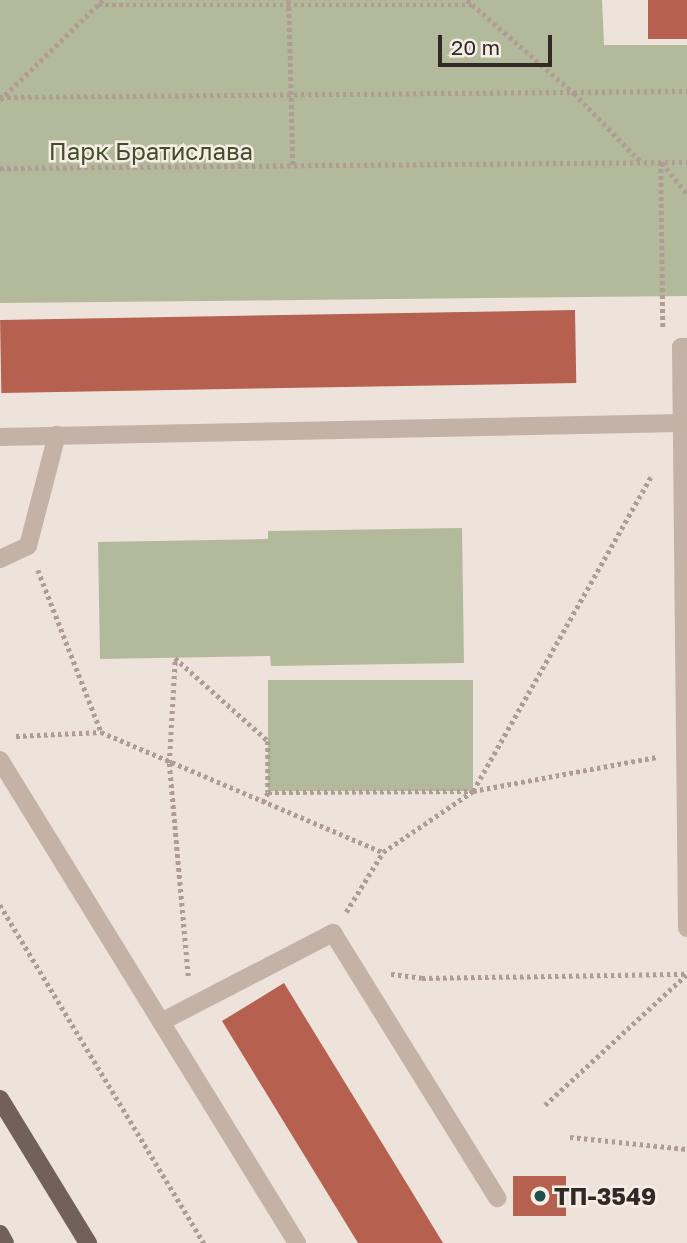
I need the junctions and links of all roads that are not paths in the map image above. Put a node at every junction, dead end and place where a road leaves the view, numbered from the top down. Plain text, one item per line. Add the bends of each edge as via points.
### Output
1 (687, 347) edge
2 (682, 423) junction
3 (57, 435) junction
4 (0, 437) edge
5 (0, 559) edge
6 (685, 752) edge
7 (0, 760) edge
8 (687, 928) edge
9 (161, 1022) junction
10 (0, 1100) edge
11 (498, 1198) dead end
12 (0, 1234) edge
13 (5, 1243) edge
14 (88, 1243) edge
15 (297, 1243) edge

1 - 2 lane via 681,347
2 - 3 lane
2 - 6 lane
3 - 4 lane
3 - 5 lane via 28,545
6 - 8 lane
7 - 9 lane
9 - 11 lane via 333,933
9 - 15 lane
10 - 14 main road
12 - 13 main road

